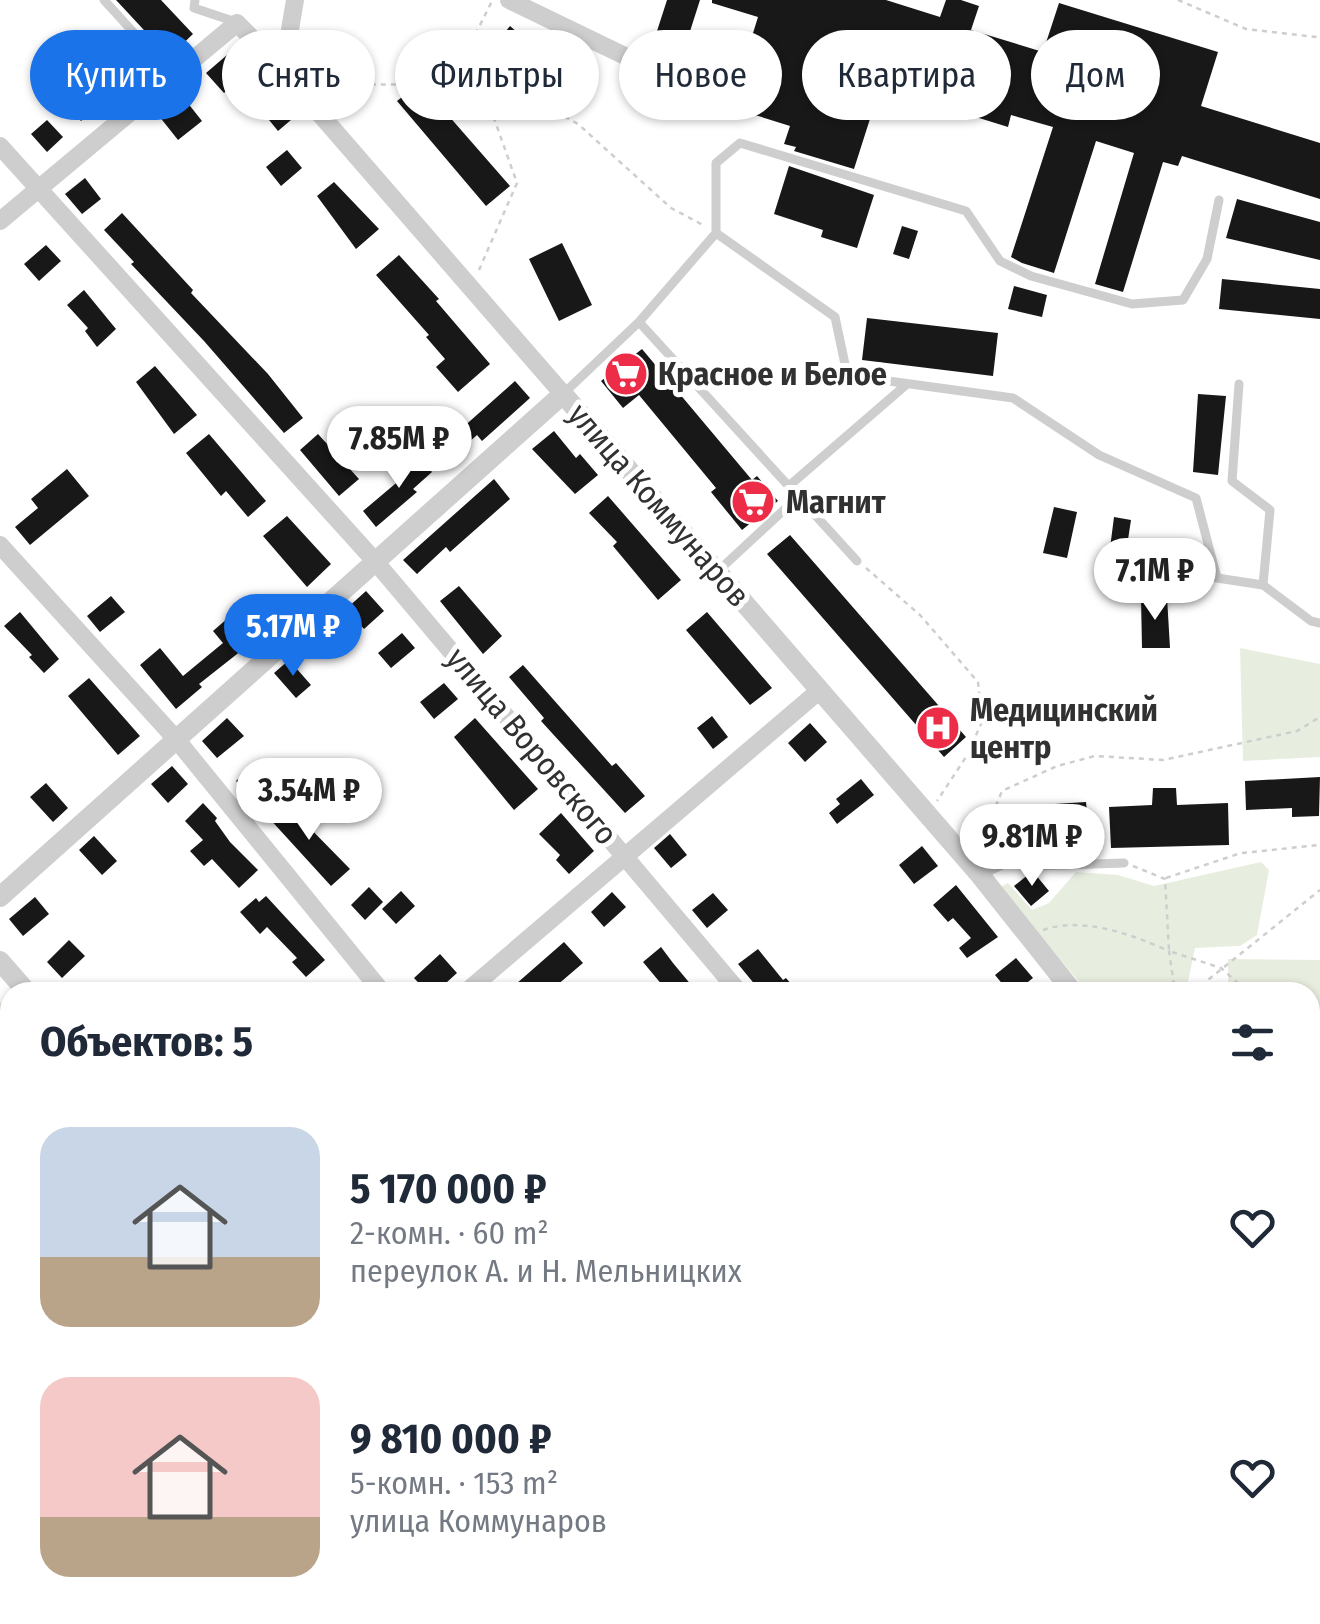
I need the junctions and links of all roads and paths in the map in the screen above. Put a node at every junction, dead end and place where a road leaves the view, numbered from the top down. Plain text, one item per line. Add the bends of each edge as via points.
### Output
1 (104, 0) edge
2 (195, 0) edge
3 (295, 0) edge
4 (493, 0) edge
5 (509, 0) edge
6 (1178, 0) edge
7 (237, 23) junction
8 (131, 30) edge
9 (244, 30) edge
10 (290, 30) edge
11 (478, 30) edge
12 (1320, 41) edge
13 (202, 52) edge
14 (619, 53) edge
15 (120, 120) edge
16 (325, 120) edge
17 (495, 120) edge
18 (571, 120) edge
19 (0, 146) edge
20 (37, 188) junction
21 (1218, 200) dead end
22 (0, 221) edge
23 (716, 233) junction
24 (471, 288) junction
25 (639, 322) junction
26 (907, 384) junction
27 (1239, 384) dead end
28 (563, 394) junction
29 (790, 485) junction
30 (800, 495) junction
31 (0, 545) edge
32 (374, 560) junction
33 (857, 561) joint
34 (717, 572) junction
35 (1263, 585) junction
36 (1320, 623) edge
37 (820, 690) junction
38 (1320, 717) edge
39 (176, 738) junction
40 (928, 815) junction
41 (1320, 845) edge
42 (624, 854) junction
43 (1124, 863) joint
44 (983, 874) junction
45 (1165, 878) junction
46 (1320, 890) edge
47 (0, 897) edge
48 (1028, 935) junction
49 (1168, 951) junction
50 (0, 961) edge
51 (1221, 968) junction
52 (18, 982) edge
53 (374, 982) edge
54 (477, 982) edge
55 (732, 982) edge
56 (1066, 982) edge
57 (1173, 982) edge
58 (1205, 982) edge
59 (1237, 982) edge

1 - 8 lane
2 - 7 lane via 194,8
3 - 10 street
4 - 11 path
5 - 14 street
6 - 12 path via 1246,29
7 - 9 street, улица Коммунаров
7 - 13 street
15 - 20 street
16 - 24 street, улица Коммунаров
17 - 24 path via 517,183
18 - 23 path via 671,208
19 - 20 street, улица Воровского
20 - 22 street
20 - 32 street, улица Воровского
21 - 23 lane via 1207,259 1183,300 1149,303 1076,290 1000,260 966,211 740,142 716,163
23 - 25 lane
23 - 26 lane via 835,317 846,369
24 - 28 street, улица Коммунаров
25 - 28 lane
25 - 29 lane
26 - 29 lane
26 - 35 lane via 1013,398 1099,455 1196,498 1216,578
27 - 35 lane via 1232,481 1270,510
28 - 32 street
28 - 34 street, улица Коммунаров
29 - 30 lane
30 - 33 lane
30 - 34 lane
31 - 39 street
32 - 39 street
32 - 42 street, улица Воровского
33 - 40 path via 920,614 978,682 982,722
34 - 37 street, улица Коммунаров
35 - 36 lane
37 - 40 street, улица Коммунаров
37 - 42 street
38 - 44 path via 1297,731 1162,760 1095,756 1057,766 1002,792 985,832
39 - 47 street
39 - 53 street
40 - 44 street, улица Коммунаров
41 - 45 path via 1241,853
42 - 54 street
42 - 55 street, улица Воровского
43 - 44 lane via 1031,866 1015,859
43 - 45 path
44 - 48 street, улица Коммунаров
45 - 49 path
46 - 51 path
48 - 49 path via 1052,926 1089,928 1128,933
48 - 56 street, улица Коммунаров
49 - 51 path
49 - 57 path
50 - 52 street
51 - 58 path
51 - 59 path

